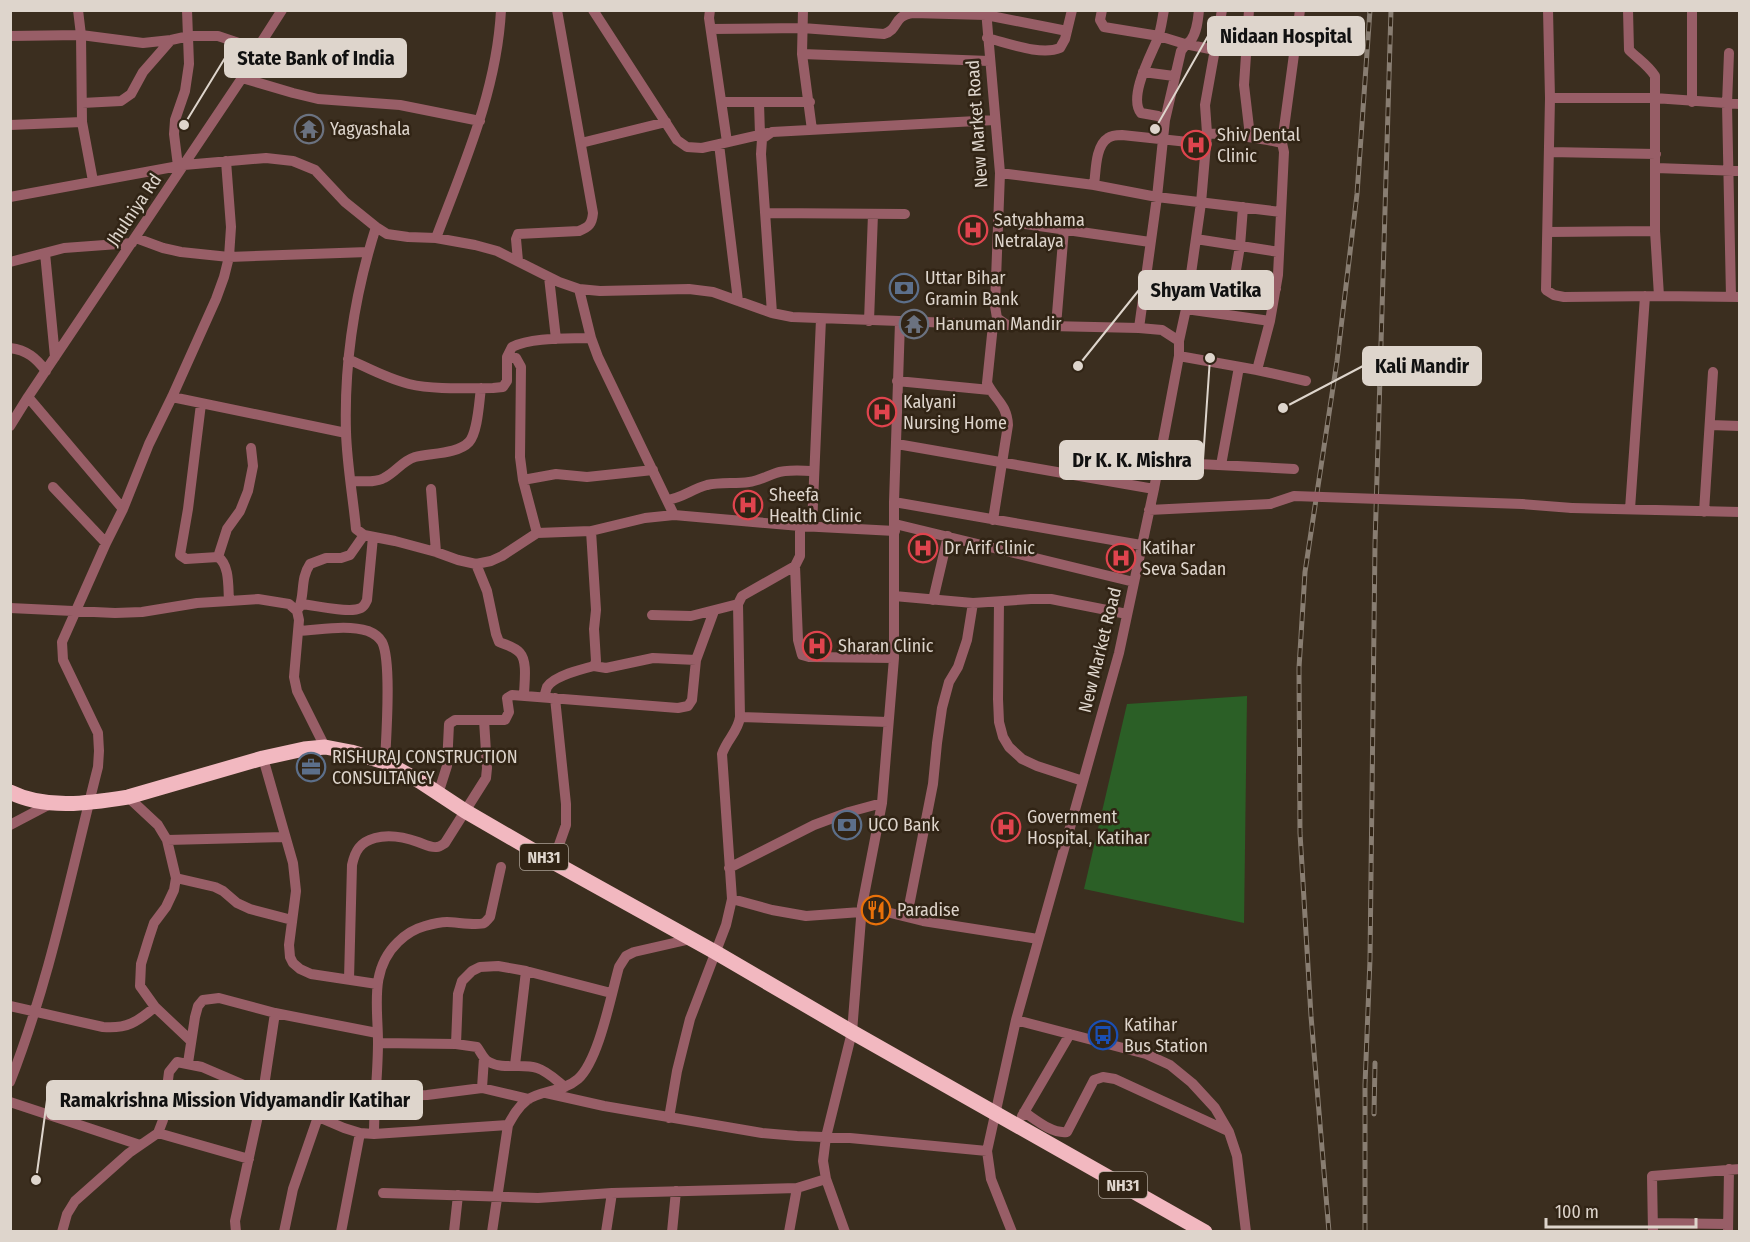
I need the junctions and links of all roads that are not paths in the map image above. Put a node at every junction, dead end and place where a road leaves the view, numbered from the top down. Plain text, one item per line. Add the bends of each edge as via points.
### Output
1 (78, 10) edge
2 (282, 10) edge
3 (501, 10) edge
4 (557, 10) edge
5 (593, 10) edge
6 (710, 10) edge
7 (803, 10) edge
8 (1072, 10) edge
9 (1102, 10) edge
10 (1164, 10) edge
11 (1199, 10) edge
12 (1222, 10) edge
13 (1249, 10) edge
14 (1300, 10) edge
15 (1548, 10) edge
16 (1629, 10) edge
17 (1692, 10) edge
18 (189, 11) edge
19 (986, 13) edge
20 (802, 28) junction
21 (711, 29) junction
22 (1067, 31) junction
23 (81, 35) junction
24 (10, 36) edge
25 (189, 36) junction
26 (1159, 36) junction
27 (987, 39) junction
28 (171, 40) junction
29 (1185, 44) junction
30 (257, 49) junction
31 (1215, 50) junction
32 (1729, 53) dead end
33 (802, 54) junction
34 (989, 61) junction
35 (1143, 72) junction
36 (1174, 76) junction
37 (242, 78) junction
38 (1550, 98) junction
39 (1654, 98) junction
40 (82, 102) junction
41 (722, 102) junction
42 (810, 102) junction
43 (1692, 102) junction
44 (759, 103) junction
45 (1728, 104) junction
46 (1740, 104) edge
47 (995, 120) junction
48 (1165, 120) junction
49 (82, 122) junction
50 (480, 122) junction
51 (666, 122) junction
52 (10, 125) edge
53 (812, 130) junction
54 (772, 132) junction
55 (760, 135) junction
56 (1250, 136) junction
57 (1207, 138) junction
58 (1164, 139) junction
59 (581, 142) junction
60 (723, 143) junction
61 (1282, 143) junction
62 (1550, 152) junction
63 (1656, 154) junction
64 (226, 161) junction
65 (181, 165) junction
66 (1656, 168) junction
67 (1734, 171) edge
68 (1000, 172) junction
69 (93, 181) junction
70 (1094, 185) junction
71 (10, 197) edge
72 (1157, 197) junction
73 (1201, 202) junction
74 (1244, 207) junction
75 (1281, 212) junction
76 (765, 213) junction
77 (873, 214) junction
78 (905, 214) dead end
79 (998, 220) junction
80 (376, 227) junction
81 (1064, 229) junction
82 (1655, 231) junction
83 (1548, 232) junction
84 (436, 238) junction
85 (1196, 239) junction
86 (134, 240) junction
87 (1150, 242) junction
88 (1240, 246) junction
89 (368, 252) junction
90 (1279, 252) junction
91 (45, 253) junction
92 (229, 258) junction
93 (518, 261) junction
94 (10, 262) edge
95 (1191, 275) junction
96 (549, 277) junction
97 (1234, 282) junction
98 (579, 289) junction
99 (1276, 289) junction
100 (1645, 296) junction
101 (1659, 296) junction
102 (1735, 297) edge
103 (738, 301) junction
104 (1186, 309) junction
105 (772, 313) junction
106 (821, 319) junction
107 (869, 321) junction
108 (900, 321) junction
109 (1270, 321) junction
110 (993, 325) junction
111 (1007, 325) junction
112 (1056, 326) junction
113 (1139, 328) junction
114 (591, 338) junction
115 (556, 339) junction
116 (1179, 341) junction
117 (10, 348) edge
118 (1179, 356) junction
119 (55, 357) junction
120 (507, 357) junction
121 (348, 359) junction
122 (1239, 367) junction
123 (1257, 370) junction
124 (46, 371) junction
125 (1713, 372) dead end
126 (897, 381) junction
127 (1306, 381) dead end
128 (481, 388) junction
129 (990, 390) junction
130 (28, 397) junction
131 (172, 398) junction
132 (201, 404) junction
133 (1710, 425) junction
134 (10, 426) edge
135 (1740, 426) edge
136 (346, 433) junction
137 (897, 444) junction
138 (251, 448) dead end
139 (1002, 462) junction
140 (1159, 462) junction
141 (1221, 465) junction
142 (1294, 469) dead end
143 (653, 470) junction
144 (814, 471) junction
145 (523, 480) junction
146 (352, 482) junction
147 (53, 488) dead end
148 (431, 489) dead end
149 (1154, 489) junction
150 (667, 500) junction
151 (894, 502) junction
152 (123, 509) junction
153 (1630, 509) junction
154 (1149, 510) junction
155 (1704, 512) junction
156 (1740, 512) edge
157 (674, 515) junction
158 (993, 520) junction
159 (800, 526) junction
160 (812, 526) junction
161 (895, 527) junction
162 (591, 531) junction
163 (537, 533) junction
164 (368, 536) junction
165 (948, 536) junction
166 (106, 543) junction
167 (1141, 545) junction
168 (436, 552) junction
169 (218, 557) junction
170 (476, 564) junction
171 (795, 566) junction
172 (1134, 582) junction
173 (894, 596) junction
174 (933, 600) junction
175 (229, 601) junction
176 (999, 602) junction
177 (974, 603) junction
178 (738, 604) junction
179 (299, 607) junction
180 (10, 608) edge
181 (75, 610) junction
182 (714, 611) junction
183 (1127, 614) junction
184 (652, 615) dead end
185 (298, 631) junction
186 (894, 658) junction
187 (696, 660) junction
188 (594, 666) junction
189 (524, 696) junction
190 (549, 697) junction
191 (740, 717) junction
192 (484, 720) junction
193 (888, 722) junction
194 (325, 747) junction
195 (263, 758) junction
196 (385, 762) junction
197 (1083, 781) junction
198 (10, 792) edge
199 (438, 794) junction
200 (128, 797) junction
201 (89, 802) junction
202 (882, 803) junction
203 (50, 804) junction
204 (465, 811) junction
205 (10, 825) edge
206 (285, 837) junction
207 (167, 840) junction
208 (554, 862) junction
209 (501, 867) dead end
210 (729, 868) junction
211 (176, 878) junction
212 (732, 899) junction
213 (861, 909) junction
214 (907, 916) junction
215 (292, 920) junction
216 (691, 939) junction
217 (1038, 939) junction
218 (715, 952) junction
219 (526, 971) junction
220 (349, 979) junction
221 (377, 984) junction
222 (611, 993) junction
223 (10, 1006) edge
224 (155, 1007) junction
225 (35, 1011) junction
226 (275, 1012) junction
227 (1016, 1020) junction
228 (852, 1032) junction
229 (1070, 1034) junction
230 (378, 1038) junction
231 (190, 1040) junction
232 (456, 1044) junction
233 (484, 1058) junction
234 (188, 1063) junction
235 (515, 1065) junction
236 (10, 1082) edge
237 (565, 1087) junction
238 (482, 1088) junction
239 (263, 1093) junction
240 (546, 1093) junction
241 (375, 1096) junction
242 (528, 1099) junction
243 (10, 1102) edge
244 (996, 1114) junction
245 (318, 1117) junction
246 (669, 1118) junction
247 (1020, 1118) junction
248 (508, 1125) junction
249 (1229, 1132) junction
250 (158, 1133) junction
251 (360, 1133) junction
252 (374, 1134) junction
253 (826, 1137) junction
254 (140, 1146) junction
255 (987, 1151) junction
256 (249, 1159) junction
257 (1734, 1169) edge
258 (826, 1179) junction
259 (797, 1188) junction
260 (676, 1191) junction
261 (383, 1193) dead end
262 (612, 1193) junction
263 (458, 1194) junction
264 (497, 1197) junction
265 (1653, 1227) edge
266 (1728, 1228) edge
267 (62, 1232) edge
268 (236, 1232) edge
269 (284, 1232) edge
270 (341, 1232) edge
271 (454, 1232) edge
272 (492, 1232) edge
273 (606, 1232) edge
274 (672, 1232) edge
275 (789, 1232) edge
276 (844, 1232) edge
277 (1012, 1232) edge
278 (1205, 1232) edge
279 (1246, 1232) edge

1 - 23 street
2 - 30 street, Jhulniya Rd
3 - 50 street via 496,55
4 - 59 street
5 - 51 street
6 - 21 street
7 - 20 street
8 - 22 street
9 - 26 street via 1100,20 1104,27
10 - 26 street
11 - 29 street via 1196,29
12 - 31 street, New Market Road
13 - 56 street via 1244,85
14 - 61 street
15 - 38 street
16 - 39 street via 1629,50 1655,76
17 - 43 street
18 - 25 street
19 - 20 street via 903,14 884,34
19 - 22 street
19 - 27 street, New Market Road
20 - 21 street
20 - 33 street
21 - 41 street
22 - 27 street via 1060,48 1052,51
23 - 24 street
23 - 28 street via 143,43
23 - 40 street
25 - 28 street
25 - 30 street via 218,36
25 - 65 street via 188,80 174,134
26 - 29 street
26 - 35 street
27 - 34 street, New Market Road
28 - 40 street via 143,72 131,94 121,101
29 - 31 street
29 - 36 street
30 - 37 street, Jhulniya Rd
31 - 57 street, New Market Road via 1205,105
32 - 45 street
33 - 34 street
33 - 42 street
34 - 47 street, New Market Road
35 - 36 street
35 - 48 street via 1137,108 1141,113
36 - 48 street
37 - 50 street via 318,99 400,105
37 - 65 street, Jhulniya Rd
38 - 39 street
38 - 62 street
39 - 43 street
39 - 63 street
40 - 49 street
41 - 44 street
41 - 60 street
42 - 44 street
42 - 53 street
43 - 45 street
44 - 55 street
45 - 46 street
45 - 67 street
47 - 53 street
47 - 68 street, New Market Road
48 - 58 street
49 - 52 street
49 - 69 street
50 - 84 street
51 - 59 street
51 - 60 street via 677,140 687,147
53 - 54 street
54 - 55 street
54 - 76 street via 762,139
55 - 60 street
56 - 57 street
56 - 61 street
57 - 58 street
57 - 73 street, New Market Road
58 - 70 street via 1109,136 1102,143
58 - 72 street
59 - 93 street via 592,222 579,231 518,234
60 - 103 street
61 - 75 street
62 - 63 street
62 - 83 street
63 - 66 street
64 - 65 street
64 - 80 street via 266,158 292,161 315,170
64 - 92 street
65 - 69 street
65 - 86 street, Jhulniya Rd
66 - 67 street
66 - 82 street
67 - 102 street
68 - 70 street
68 - 79 street, New Market Road
69 - 71 street
70 - 72 street
72 - 73 street
72 - 87 street
73 - 74 street
73 - 85 street, New Market Road
74 - 75 street
74 - 88 street
75 - 90 street
76 - 77 street
76 - 105 street
77 - 78 street
77 - 107 street
79 - 81 street
79 - 111 street, New Market Road via 995,306 997,318
80 - 84 street via 387,234
80 - 89 street
81 - 87 street
81 - 112 street
82 - 83 street
82 - 101 street
83 - 100 street via 1546,290 1564,297
84 - 93 street via 476,245
85 - 88 street
85 - 95 street, New Market Road
86 - 91 street
86 - 92 street via 181,252
86 - 119 street, Jhulniya Rd
87 - 113 street
88 - 90 street
88 - 97 street
89 - 92 street
89 - 121 street
90 - 99 street
91 - 94 street
91 - 119 street
92 - 131 street via 216,299
93 - 96 street
95 - 97 street
95 - 104 street, New Market Road
96 - 98 street
96 - 115 street
97 - 99 street
98 - 103 street via 689,289
98 - 114 street
99 - 109 street
100 - 101 street
100 - 153 street
101 - 102 street
103 - 105 street
104 - 109 street
104 - 116 street, New Market Road
105 - 106 street
106 - 107 street
106 - 144 street
107 - 108 street
108 - 110 street
108 - 126 street
109 - 123 street
110 - 111 street
110 - 129 street via 987,383
111 - 112 street
112 - 113 street
113 - 116 street via 1162,330
114 - 115 street
114 - 143 street
115 - 120 street via 519,343 512,346
116 - 118 street, New Market Road
117 - 124 street via 28,352
118 - 122 street
118 - 140 street, New Market Road
119 - 124 street, Jhulniya Rd
120 - 128 street via 507,381 503,387
120 - 145 street via 516,358 521,367
121 - 128 street via 410,384
121 - 136 street
122 - 123 street
122 - 141 street
123 - 127 street
124 - 130 street, Jhulniya Rd
125 - 133 street
126 - 129 street
126 - 137 street
128 - 146 street via 473,436 467,444 415,457 383,479
129 - 139 street via 1007,415
130 - 134 street, Jhulniya Rd
130 - 152 street
131 - 132 street
131 - 152 street
132 - 136 street
132 - 169 street via 180,555 186,559
133 - 135 street
133 - 155 street
136 - 146 street
137 - 139 street
137 - 151 street
138 - 169 street via 253,466 248,491 227,529
139 - 149 street
139 - 158 street
140 - 141 street
140 - 149 street, New Market Road
141 - 142 street
143 - 145 street via 587,477 556,474
143 - 150 street
144 - 150 street via 777,472 750,482 706,485 678,499
144 - 160 street
145 - 163 street
146 - 164 street via 356,529
147 - 166 street
148 - 168 street
149 - 154 street, New Market Road
150 - 157 street
151 - 158 street
151 - 161 street
152 - 166 street
153 - 154 street, bridge via 1294,496 1270,504
153 - 155 street
154 - 167 street, New Market Road
155 - 156 street
157 - 159 street
157 - 162 street
158 - 167 street
159 - 160 street
159 - 171 street via 800,556
160 - 161 street
161 - 165 street
161 - 173 street
162 - 163 street
162 - 188 street via 596,610
163 - 170 street via 502,556
164 - 168 street
164 - 179 street via 350,555 310,564 302,580
164 - 179 street via 364,606 347,610
165 - 172 street
165 - 174 street
166 - 181 street
167 - 172 street, New Market Road
168 - 170 street
169 - 175 street via 225,566
170 - 189 street via 488,591 499,642 513,648 524,660
171 - 178 street via 742,596
171 - 186 street via 802,655
172 - 183 street, New Market Road
173 - 174 street
173 - 186 street
174 - 177 street
175 - 179 street via 271,600
175 - 181 street via 142,612
176 - 177 street
176 - 183 street via 1051,599
176 - 197 street via 998,699 1003,737 1022,759
177 - 214 street via 967,640 942,708 933,783
178 - 182 street
178 - 191 street
179 - 185 street
180 - 181 street
181 - 201 street via 62,642 63,660 98,733 98,767
182 - 184 street via 691,616
182 - 187 street
183 - 197 street, New Market Road
185 - 194 street via 294,677 297,692
185 - 196 street via 351,628 376,635 382,643 387,660
186 - 193 street
187 - 188 street via 652,658 606,668
187 - 190 street via 688,706
188 - 190 street via 557,679 548,687
189 - 190 street
189 - 192 street via 507,698 509,712 505,720
190 - 208 street via 564,776 566,814
191 - 193 street
191 - 210 street via 722,754
192 - 199 street via 455,720 449,724 448,754
192 - 204 street via 486,778
193 - 202 street
194 - 195 highway, NH31
194 - 196 highway, NH31
195 - 200 highway, NH31
195 - 206 street
196 - 199 highway, NH31
197 - 217 street, New Market Road
198 - 203 highway, NH31
199 - 204 highway, NH31
200 - 201 highway, NH31
200 - 207 street via 158,825
201 - 203 highway, NH31
201 - 225 street
202 - 210 street via 814,825
202 - 213 street
203 - 205 street
204 - 208 highway, NH31
204 - 220 street via 439,847 390,836 368,840 354,854
206 - 207 street
206 - 215 street via 295,876
207 - 211 street
208 - 216 highway, NH31
209 - 221 street via 490,917 485,923 444,922 406,934 384,959
210 - 212 street
211 - 215 street via 214,887 250,909
211 - 224 street via 166,907 154,923 141,964 140,986
212 - 213 street via 806,916
212 - 218 street
213 - 214 street
213 - 228 street
214 - 217 street
215 - 220 street via 289,945 293,963 311,974
216 - 218 highway, NH31
216 - 222 street via 626,956
217 - 227 street, New Market Road
218 - 228 highway, NH31
218 - 246 street via 690,1019
219 - 222 street
219 - 232 street via 491,965 472,971 462,981
219 - 235 street
220 - 221 street
221 - 230 street
222 - 237 street via 588,1064 579,1078
223 - 225 street
224 - 225 street via 140,1020 114,1028
224 - 231 street
225 - 236 street
226 - 230 street
226 - 231 street via 219,998 203,1000
226 - 239 street
227 - 229 street
227 - 244 street, New Market Road
228 - 244 highway, NH31
228 - 253 street
229 - 247 street
229 - 249 street via 1146,1054 1170,1065 1215,1108
230 - 232 street
230 - 241 street
231 - 234 street
232 - 233 street via 477,1047
233 - 235 street via 498,1065
233 - 238 street
234 - 239 street
234 - 250 street via 177,1062 169,1071
235 - 237 street via 537,1068
237 - 240 street
238 - 241 street
238 - 242 street
239 - 245 street
239 - 256 street
240 - 242 street
240 - 246 street
241 - 252 street
242 - 248 street
243 - 254 street
244 - 247 highway, NH31
244 - 255 street, New Market Road
245 - 251 street
245 - 269 street via 293,1189
246 - 253 street via 762,1133
247 - 249 street via 1067,1132 1094,1080 1104,1077
247 - 278 highway, NH31 via 1040,1138
248 - 252 street
248 - 264 street
249 - 279 street via 1237,1156
250 - 254 street
250 - 256 street
251 - 252 street
251 - 270 street
253 - 255 street
253 - 258 street
254 - 267 street via 75,1201
255 - 277 street, New Market Road via 991,1179
256 - 268 street
257 - 265 street via 1652,1176
257 - 266 street
258 - 259 street
258 - 276 street
259 - 260 street
259 - 275 street
260 - 262 street
260 - 274 street
261 - 263 street
262 - 264 street
262 - 273 street
263 - 264 street
263 - 271 street
264 - 272 street
265 - 266 street

